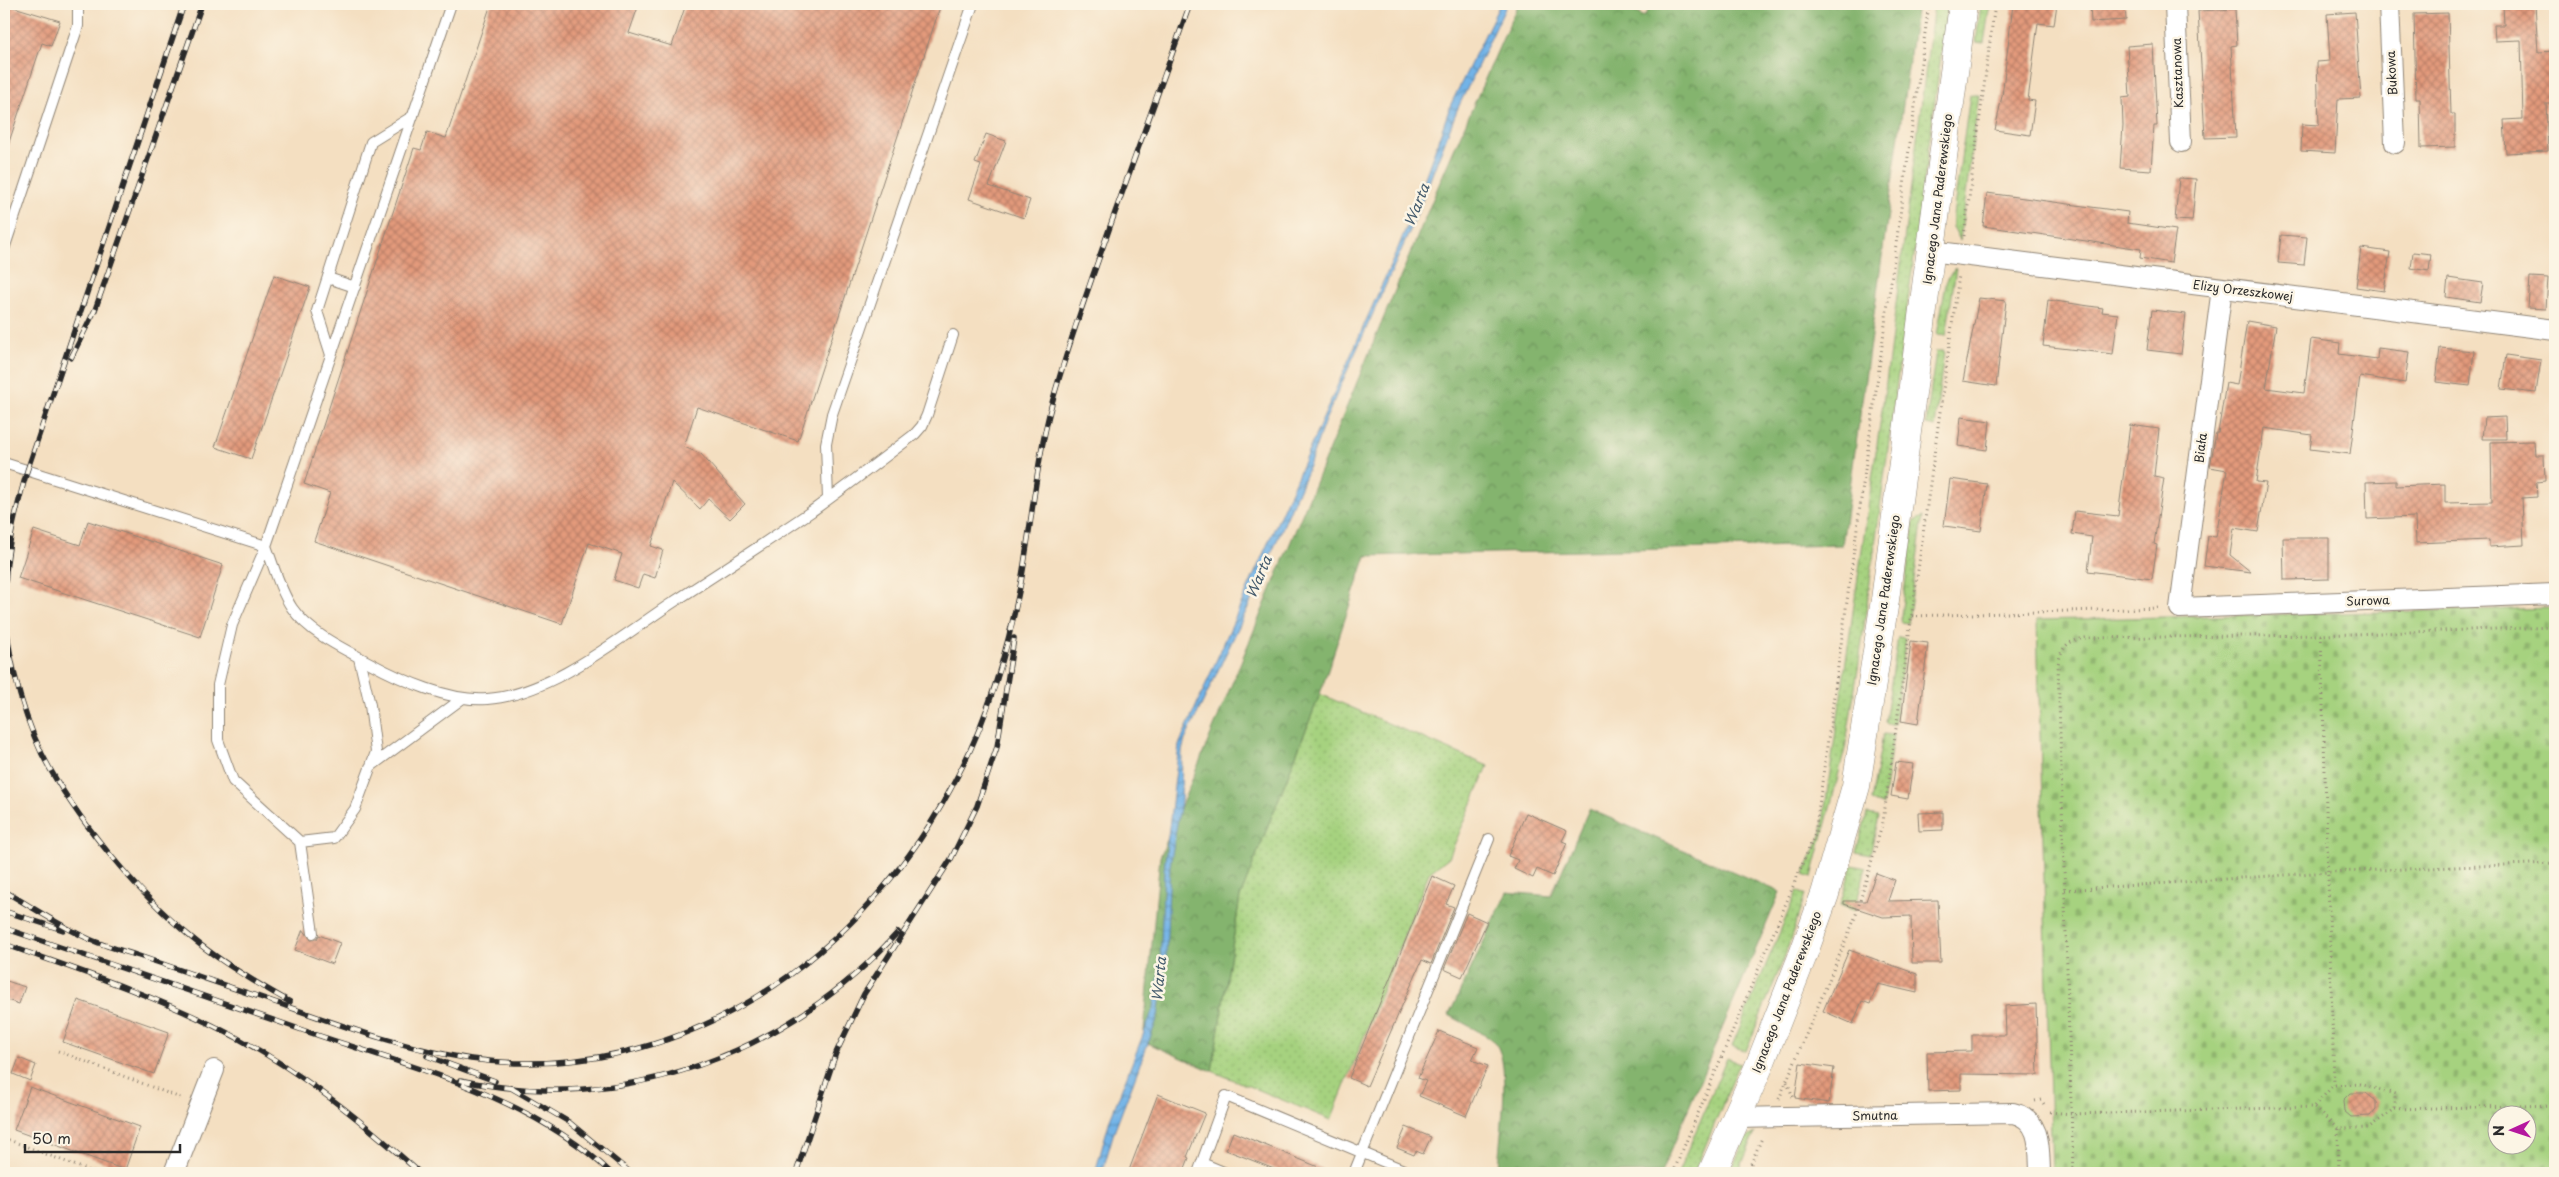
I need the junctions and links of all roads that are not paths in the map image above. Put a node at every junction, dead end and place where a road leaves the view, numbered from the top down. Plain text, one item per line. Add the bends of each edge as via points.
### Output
1 (78, 4) edge
2 (451, 4) edge
3 (973, 4) edge
4 (1963, 4) edge
5 (2175, 4) edge
6 (2388, 4) edge
7 (412, 116) junction
8 (2181, 142) dead end
9 (2395, 142) dead end
10 (4, 249) edge
11 (1931, 252) junction
12 (328, 278) junction
13 (354, 287) junction
14 (2222, 288) junction
15 (2555, 330) edge
16 (953, 335) dead end
17 (331, 355) junction
18 (4, 463) edge
19 (828, 499) junction
20 (266, 546) junction
21 (2555, 594) edge
22 (2180, 608) joint
23 (360, 658) junction
24 (463, 698) junction
25 (370, 767) junction
26 (1489, 839) dead end
27 (300, 842) junction
28 (313, 933) dead end
29 (214, 1070) dead end
30 (1737, 1118) junction
31 (1363, 1152) junction
32 (1202, 1163) junction
33 (174, 1173) edge
34 (1198, 1173) edge
35 (1226, 1173) edge
36 (1354, 1173) edge
37 (1411, 1173) edge
38 (1712, 1173) edge
39 (2040, 1173) edge

1 - 10 lane via 78,26
2 - 7 lane
3 - 19 lane via 832,414 826,444
4 - 11 main road, Ignacego Jana Paderewskiego
5 - 8 street, Kasztanowa
6 - 9 street, Bukowa
7 - 12 lane via 371,142
7 - 13 lane
11 - 14 street, Elizy Orzeszkowej
11 - 30 main road, Ignacego Jana Paderewskiego via 1885,600 1856,786 1825,894 1803,956
12 - 13 lane
12 - 17 lane via 318,311
13 - 17 lane
14 - 15 street, Elizy Orzeszkowej
14 - 22 street, Biała
16 - 19 lane via 922,426
17 - 20 lane
18 - 20 lane
19 - 24 lane via 558,676 508,695 489,699
20 - 23 lane via 293,610 316,630
20 - 27 lane via 232,625 218,685 218,740 233,781
21 - 22 street, Surowa
23 - 24 lane via 380,669
23 - 25 lane via 376,752
24 - 25 lane
25 - 27 lane via 355,809 334,838
26 - 31 lane
27 - 28 lane
29 - 33 street
30 - 38 main road, Ignacego Jana Paderewskiego
30 - 39 street, Smutna via 2013,1113 2022,1115 2036,1130
31 - 32 lane via 1226,1096
31 - 36 lane
31 - 37 lane
32 - 34 lane
32 - 35 lane

